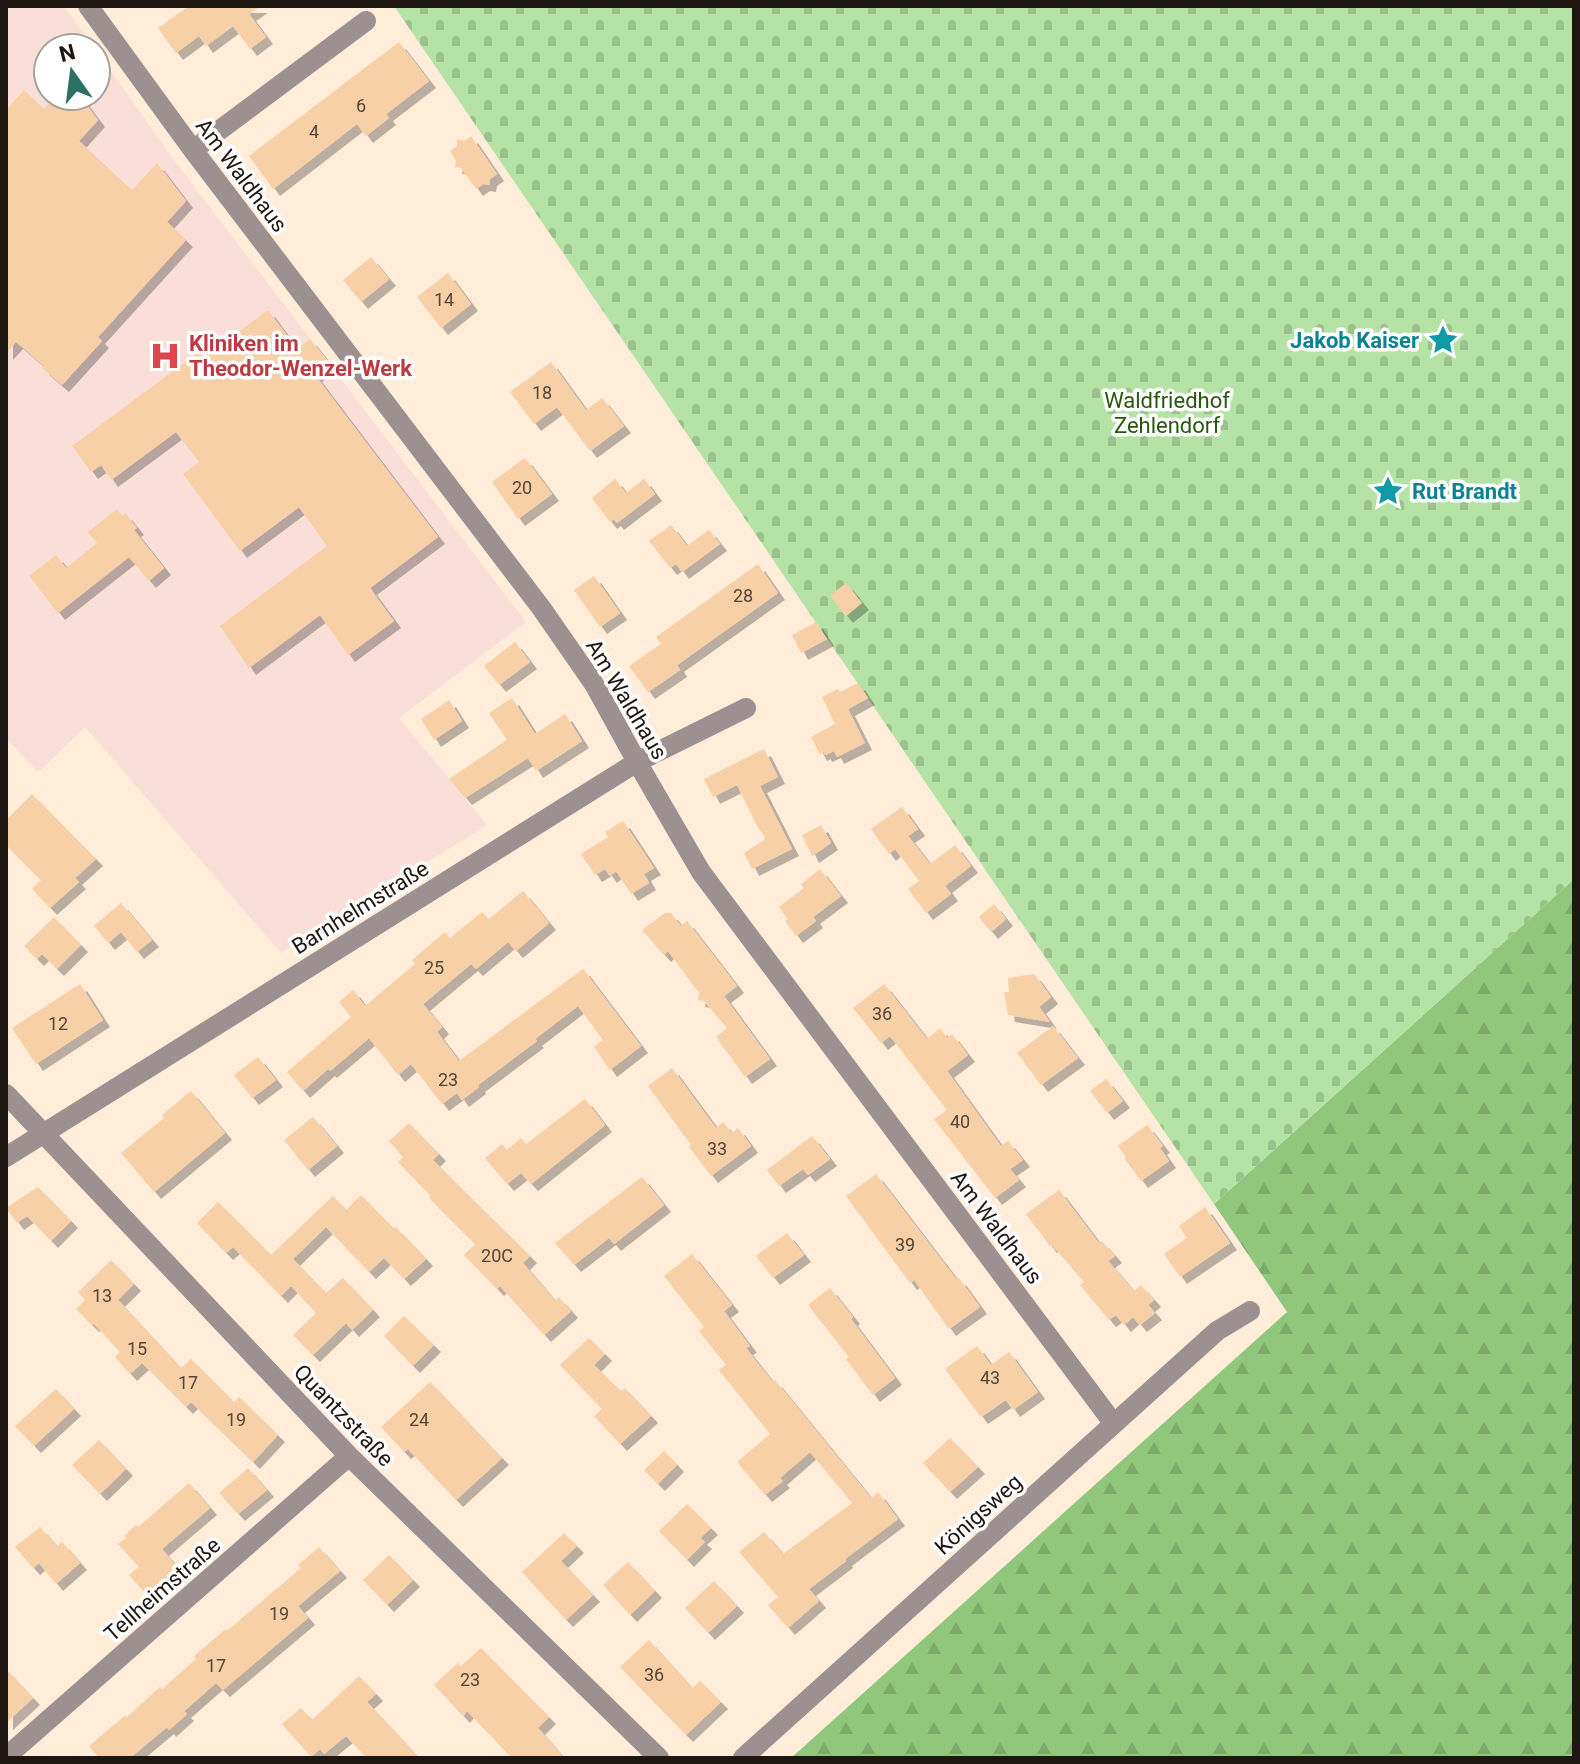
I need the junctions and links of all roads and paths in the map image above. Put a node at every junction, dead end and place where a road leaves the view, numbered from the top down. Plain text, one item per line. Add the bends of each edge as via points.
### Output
1 (88, 6) edge
2 (366, 21) dead end
3 (193, 150) junction
4 (746, 708) dead end
5 (637, 762) junction
6 (6, 1094) edge
7 (44, 1134) junction
8 (6, 1157) edge
9 (1250, 1311) dead end
10 (1114, 1424) junction
11 (349, 1456) junction
12 (6, 1757) edge
13 (659, 1758) edge
14 (743, 1758) edge

1 - 3 street, Am Waldhaus
2 - 3 street
3 - 5 street, Am Waldhaus via 542,609 594,684
4 - 5 street, Barnhelmstraße
5 - 7 street, Barnhelmstraße
5 - 10 street, Am Waldhaus via 701,872
6 - 7 street, Quantzstraße
7 - 8 street, Barnhelmstraße
7 - 11 street, Quantzstraße
9 - 10 street, Königsweg via 1217,1331
10 - 14 street, Königsweg
11 - 12 street, Tellheimstraße
11 - 13 street, Quantzstraße

